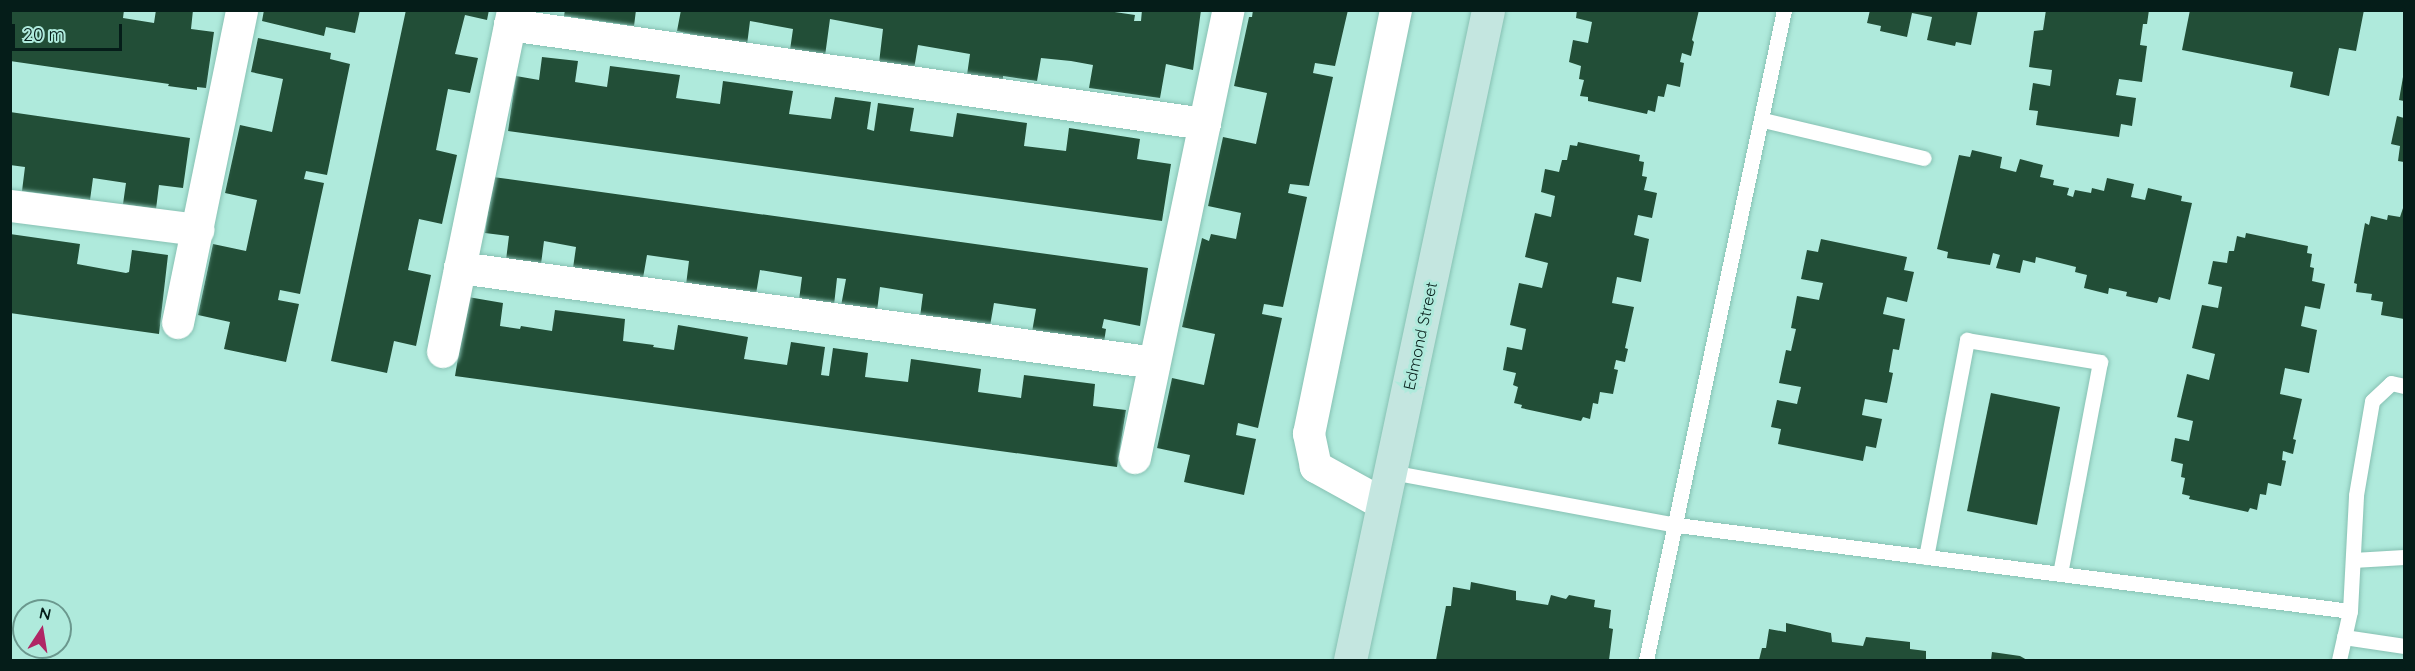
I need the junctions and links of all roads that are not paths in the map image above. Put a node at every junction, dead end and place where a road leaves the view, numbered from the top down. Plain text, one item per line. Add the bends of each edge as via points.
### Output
1 (242, 10) edge
2 (1229, 10) edge
3 (1396, 10) edge
4 (1488, 10) edge
5 (1784, 10) edge
6 (512, 18) edge
7 (1763, 120) junction
8 (1205, 123) junction
9 (1924, 158) dead end
10 (10, 206) edge
11 (198, 230) junction
12 (460, 268) junction
13 (178, 323) dead end
14 (443, 352) dead end
15 (1155, 363) junction
16 (2404, 386) edge
17 (1135, 458) dead end
18 (1391, 472) junction
19 (1383, 504) junction
20 (1677, 525) junction
21 (1926, 557) junction
22 (2404, 557) edge
23 (2353, 560) junction
24 (2060, 573) junction
25 (2350, 611) junction
26 (2344, 638) junction
27 (2404, 646) edge
28 (1350, 660) edge
29 (1646, 660) edge
30 (2339, 660) edge

1 - 11 street
2 - 8 street
3 - 19 street via 1309,434 1316,467
4 - 18 street, Edmond Street
5 - 7 lane
6 - 8 street
6 - 12 street
7 - 9 lane
7 - 20 lane
8 - 15 street
10 - 11 street
11 - 13 street
12 - 14 street
12 - 15 street
15 - 17 street
16 - 23 lane via 2391,383 2372,401 2356,495
18 - 19 street, Edmond Street
18 - 20 lane
19 - 28 street, Edmond Street
20 - 21 lane
20 - 29 lane
21 - 24 lane
21 - 24 lane via 1967,340 2100,362
22 - 23 lane
23 - 25 lane
24 - 25 lane
25 - 26 lane
26 - 27 lane
26 - 30 lane

